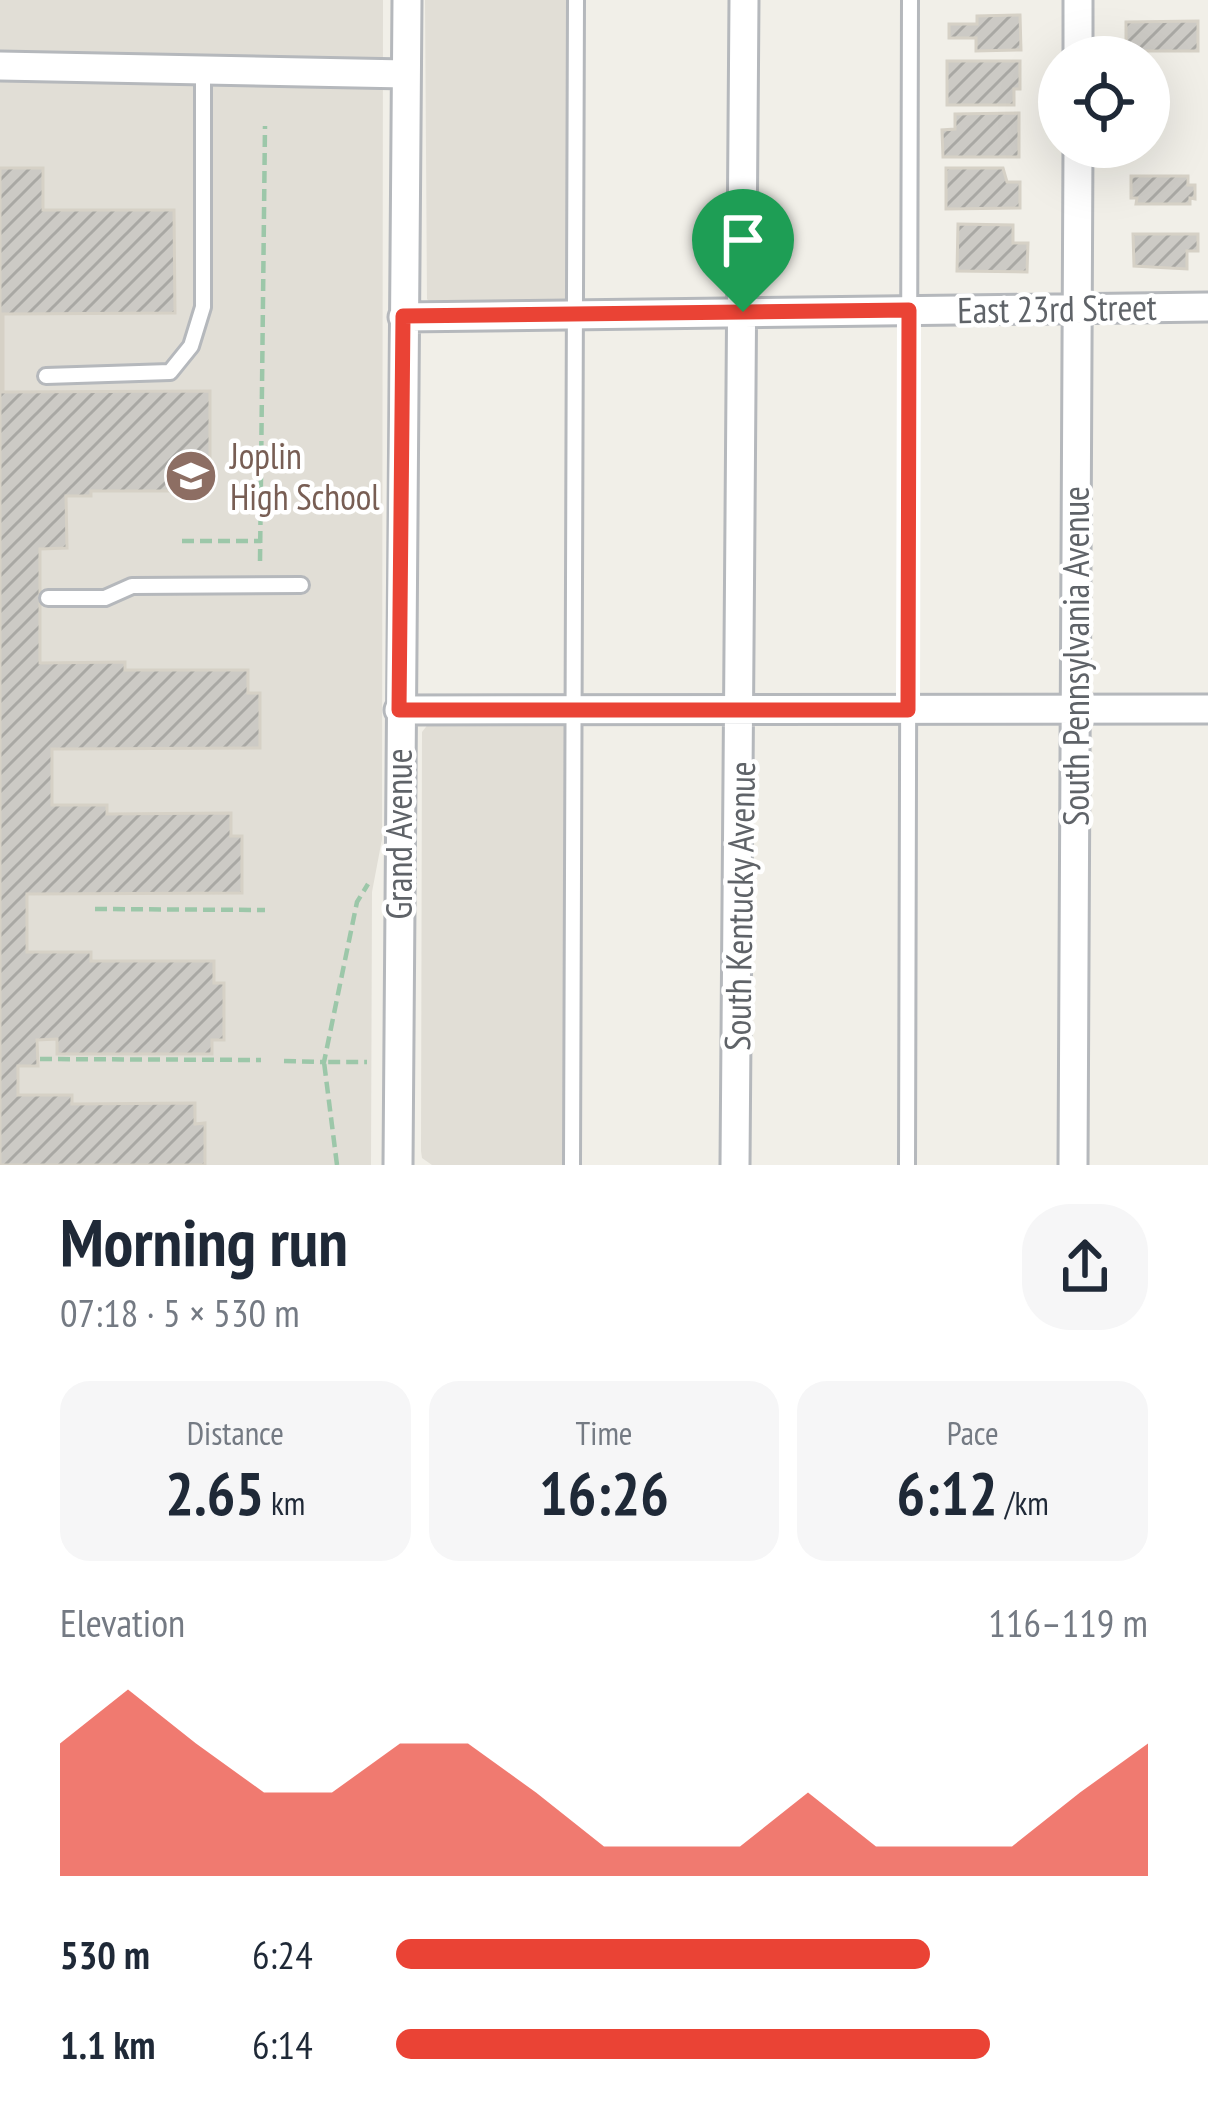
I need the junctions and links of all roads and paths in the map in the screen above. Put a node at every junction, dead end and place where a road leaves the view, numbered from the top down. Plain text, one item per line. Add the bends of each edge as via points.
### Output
1 (407, 0) edge
2 (576, 0) edge
3 (744, 0) edge
4 (910, 0) edge
5 (1078, 0) edge
6 (1078, 36) edge
7 (0, 66) edge
8 (203, 70) junction
9 (406, 74) junction
10 (265, 126) dead end
11 (1078, 168) edge
12 (1208, 307) edge
13 (1078, 308) junction
14 (909, 310) junction
15 (743, 312) junction
16 (575, 314) junction
17 (403, 316) junction
18 (46, 376) dead end
19 (182, 541) dead end
20 (261, 541) junction
21 (260, 561) dead end
22 (301, 585) dead end
23 (47, 598) dead end
24 (399, 710) junction
25 (574, 710) junction
26 (741, 710) junction
27 (908, 710) junction
28 (1074, 710) junction
29 (1208, 710) edge
30 (368, 884) dead end
31 (95, 909) dead end
32 (265, 910) dead end
33 (40, 1059) dead end
34 (261, 1060) dead end
35 (284, 1061) dead end
36 (324, 1062) junction
37 (367, 1062) dead end
38 (337, 1165) edge
39 (398, 1165) edge
40 (572, 1165) edge
41 (735, 1165) edge
42 (907, 1165) edge
43 (1073, 1165) edge

1 - 9 street, Grand Avenue
2 - 16 lane
3 - 15 street, South Kentucky Avenue
4 - 14 lane
5 - 6 street
7 - 8 street
8 - 9 street
8 - 18 lane via 203,307 191,346 170,372
9 - 17 street, Grand Avenue
10 - 20 path
11 - 13 street, South Pennsylvania Avenue
12 - 13 street, East 23rd Street
13 - 14 street, East 23rd Street
13 - 28 street, South Pennsylvania Avenue
14 - 15 street, East 23rd Street
14 - 27 lane
15 - 16 street, East 23rd Street
15 - 26 street, South Kentucky Avenue
16 - 17 street, East 23rd Street
16 - 25 lane
17 - 24 street, Grand Avenue
19 - 20 path
20 - 21 path
22 - 23 lane via 131,586 105,598
24 - 25 street
24 - 39 street, Grand Avenue
25 - 26 street
25 - 40 lane
26 - 27 street
26 - 41 street, South Kentucky Avenue
27 - 28 street
27 - 42 lane
28 - 29 street
28 - 43 street, South Pennsylvania Avenue
30 - 36 path via 357,902
31 - 32 path
33 - 34 path
35 - 36 path
36 - 37 path
36 - 38 path

